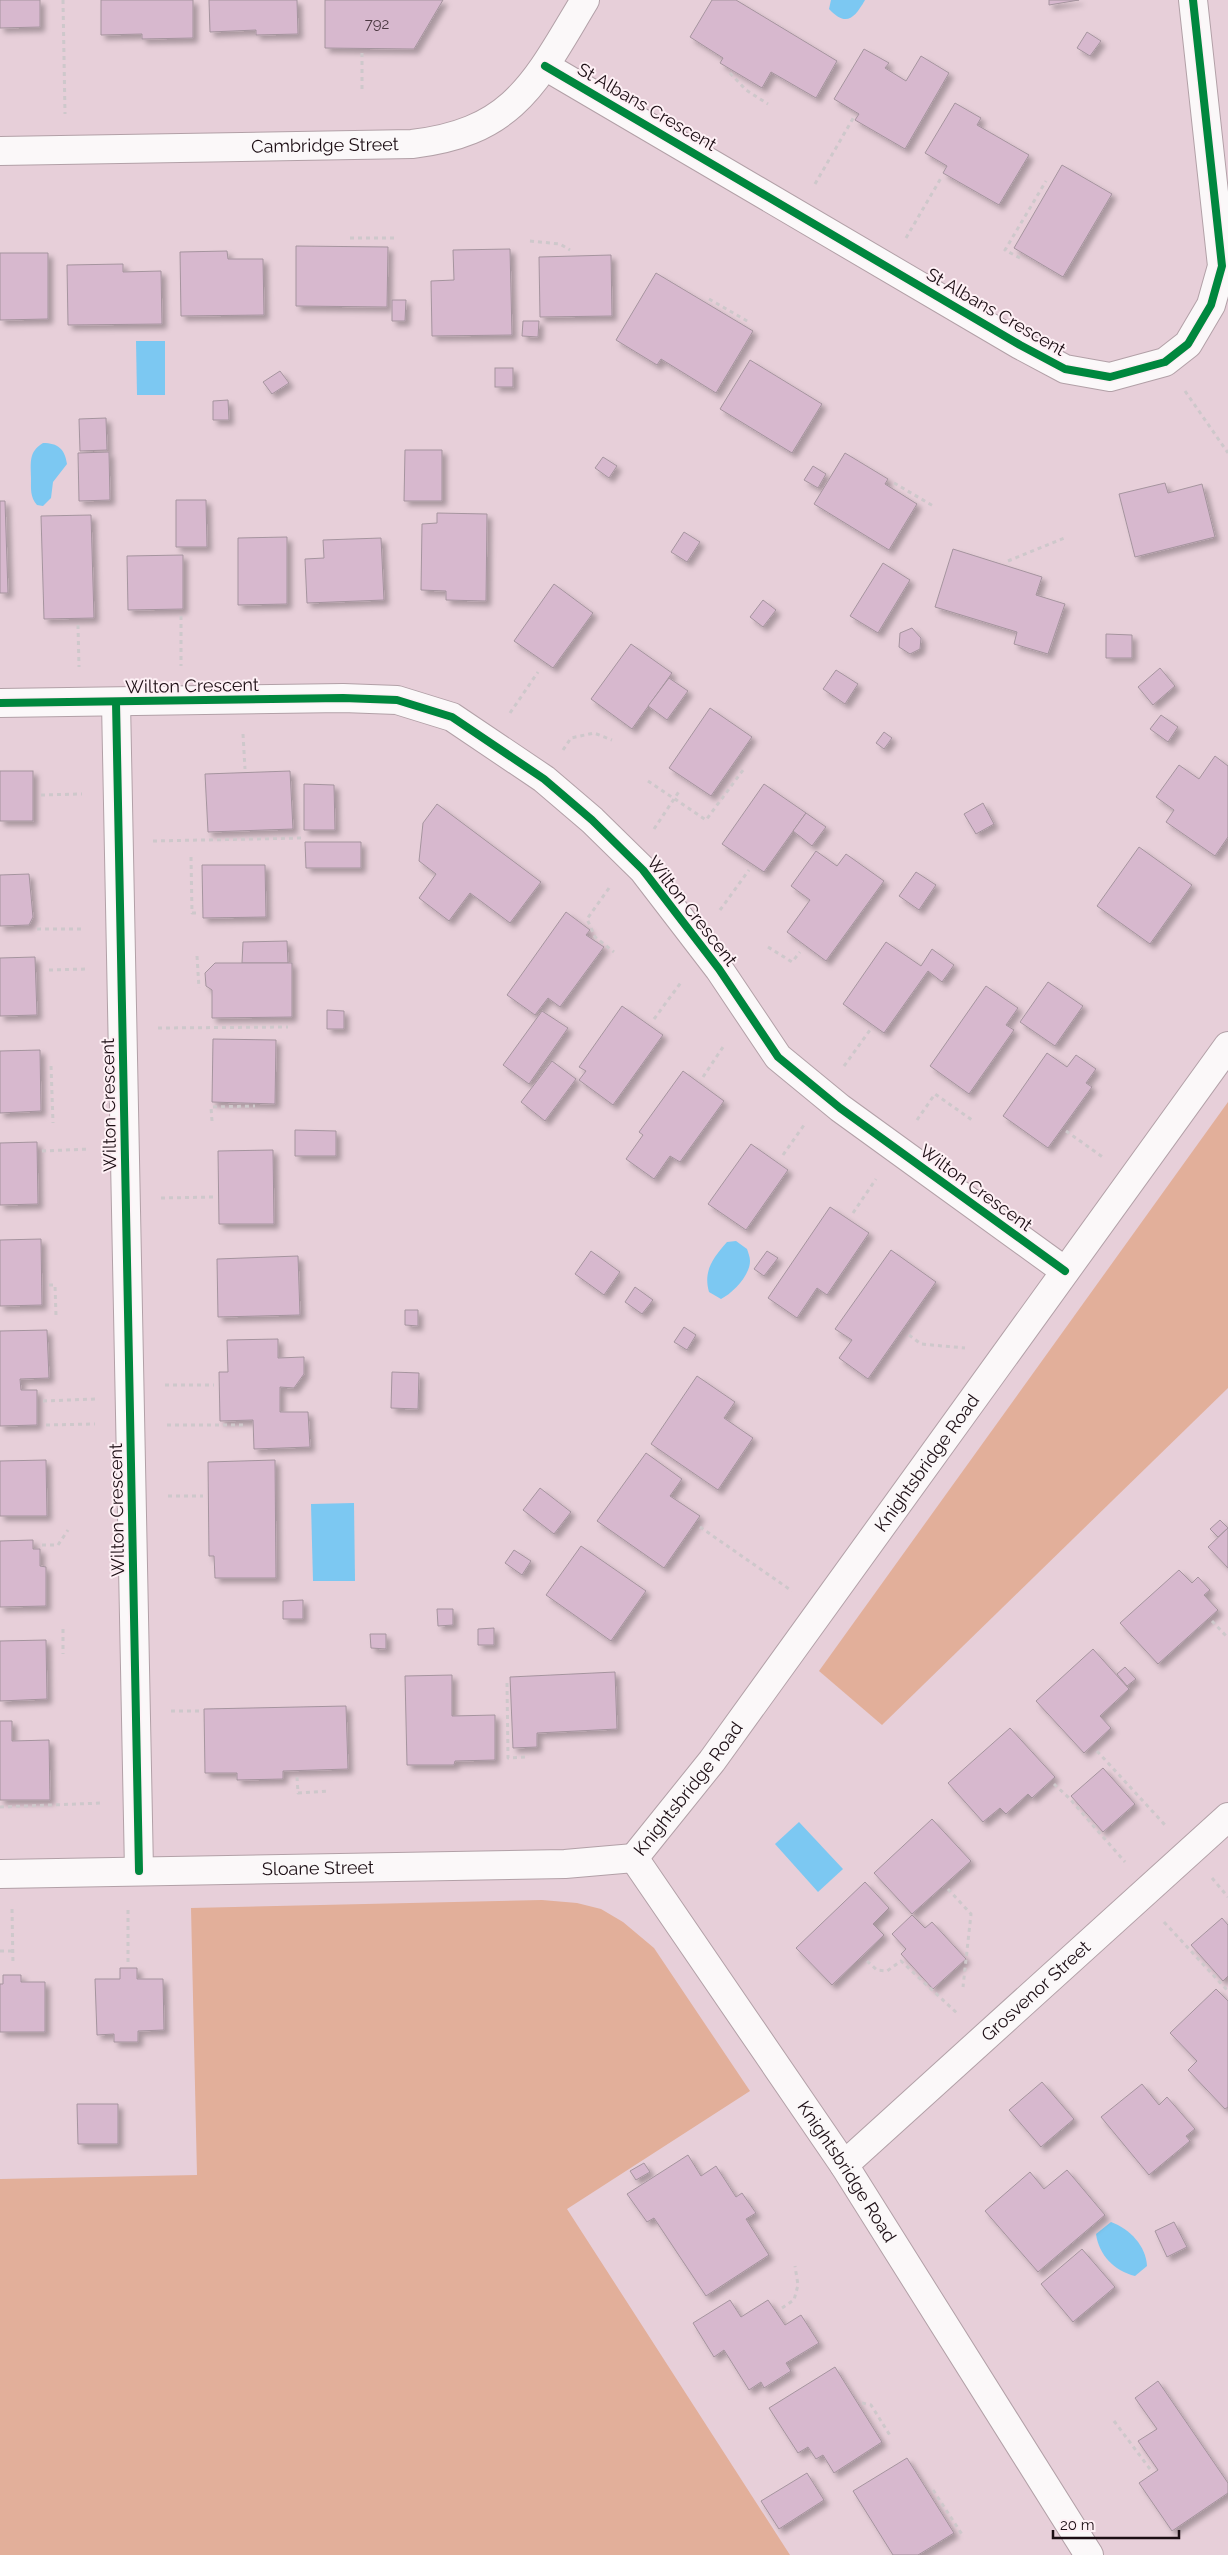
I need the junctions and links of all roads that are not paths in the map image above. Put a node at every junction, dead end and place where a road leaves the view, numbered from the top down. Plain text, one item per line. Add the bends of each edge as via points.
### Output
1 (585, 0) edge
2 (1193, 0) edge
3 (546, 66) junction
4 (0, 151) edge
5 (116, 702) junction
6 (0, 703) edge
7 (1228, 1046) edge
8 (1065, 1271) junction
9 (1228, 1817) edge
10 (634, 1858) junction
11 (139, 1871) junction
12 (0, 1874) edge
13 (844, 2165) junction
14 (1089, 2555) edge

1 - 3 street, Cambridge Street
2 - 3 street, St Albans Crescent via 1222,266 1212,305 1188,344 1165,362 1110,377 1065,369
3 - 4 street, Cambridge Street via 521,97 492,121 457,135 422,142
5 - 6 street
5 - 8 street, Wilton Crescent via 397,700 457,720 544,779 643,870 718,969 778,1057 840,1108
5 - 11 street, Wilton Crescent
7 - 8 street, Knightsbridge Road
8 - 10 street, Knightsbridge Road via 712,1762
9 - 13 street, Grosvenor Street
10 - 11 street, Sloane Street via 556,1864
10 - 13 street, Knightsbridge Road
11 - 12 street, Sloane Street
13 - 14 street, Knightsbridge Road

